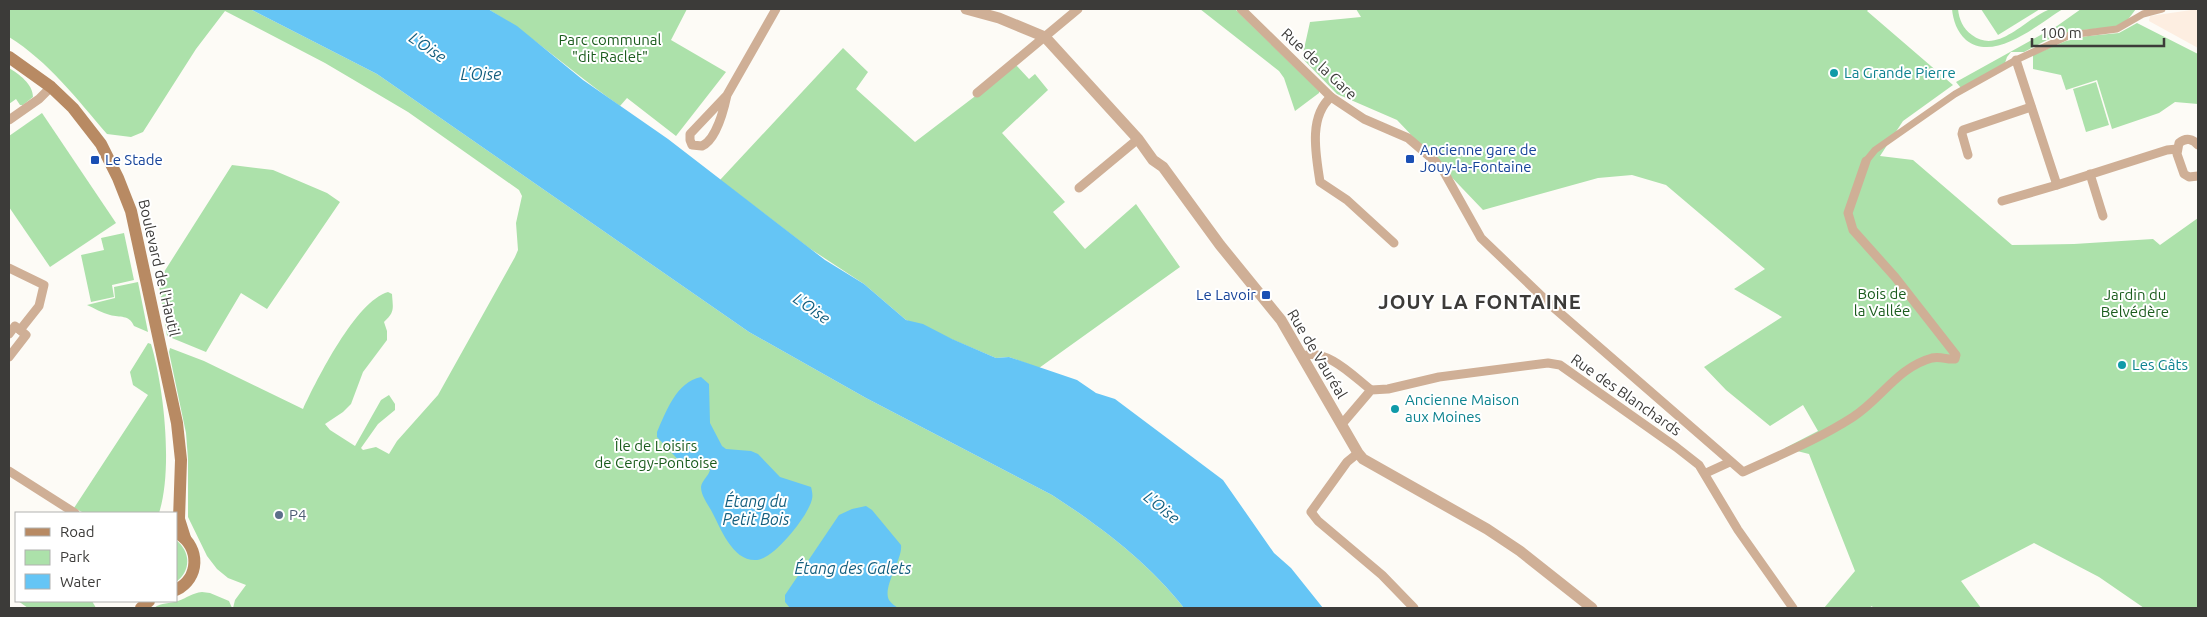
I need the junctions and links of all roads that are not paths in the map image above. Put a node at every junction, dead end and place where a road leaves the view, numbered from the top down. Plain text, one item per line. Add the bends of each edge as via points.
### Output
1 (776, 9) edge
2 (966, 9) edge
3 (1078, 9) edge
4 (1241, 9) edge
5 (2162, 9) edge
6 (1044, 36) junction
7 (9, 56) edge
8 (2016, 60) junction
9 (51, 87) junction
10 (977, 93) dead end
11 (727, 95) junction
12 (1330, 97) junction
13 (2031, 107) junction
14 (9, 120) edge
15 (1138, 139) junction
16 (2198, 146) edge
17 (2177, 149) junction
18 (1968, 155) dead end
19 (1866, 160) joint
20 (2090, 174) junction
21 (2198, 176) edge
22 (2057, 185) junction
23 (1079, 188) dead end
24 (2002, 202) dead end
25 (2103, 216) dead end
26 (1394, 243) dead end
27 (9, 268) edge
28 (20, 330) junction
29 (9, 334) edge
30 (1302, 356) junction
31 (9, 357) edge
32 (1371, 390) junction
33 (1342, 424) junction
34 (1358, 453) junction
35 (1730, 462) junction
36 (9, 471) edge
37 (1706, 473) junction
38 (178, 501) junction
39 (74, 512) edge
40 (173, 512) edge
41 (180, 535) edge
42 (178, 589) edge
43 (1414, 608) edge
44 (1592, 608) edge
45 (1793, 608) edge

1 - 11 street
2 - 6 street
3 - 6 street
4 - 12 street, Rue de la Gare
5 - 8 street via 2139,15 2117,29 2070,35
6 - 10 street
6 - 15 street, Rue de Vauréal
7 - 9 main road, Boulevard de l'Hautil
8 - 13 street
8 - 19 street via 1955,94 1875,150
9 - 14 street
9 - 38 main road, Boulevard de l'Hautil via 73,108 101,144 129,205 176,423 180,460
11 - 11 street via 690,134 692,145 702,146 708,142 723,113
12 - 26 street via 1322,105 1318,117 1316,157 1320,182 1347,200
12 - 35 street, Rue de la Gare via 1364,119 1408,138 1436,162 1481,238 1553,307
13 - 18 street via 1963,130
13 - 22 street
15 - 23 street
15 - 30 street, Rue de Vauréal via 1281,320
16 - 17 street via 2194,141 2186,140 2179,143
17 - 20 street
17 - 21 street via 2184,174
19 - 35 street, Rue de la Gare via 1848,213 1853,230 1895,277 1956,355 1955,359 1932,358 1914,367 1892,381 1855,416 1744,472
20 - 22 street
20 - 25 street
22 - 24 street
27 - 28 street via 44,285 39,306
28 - 29 street via 15,326
28 - 31 street via 26,335
30 - 32 street via 1321,355
30 - 33 street, Rue de Vauréal
32 - 33 street
32 - 37 street, Rue des Blanchards via 1439,377 1553,363 1676,447
33 - 34 street, Rue de Vauréal
34 - 43 street via 1347,462 1311,512
34 - 44 street, Rue de Vauréal via 1363,459 1511,546
35 - 37 street
36 - 39 street
37 - 45 street, Rue des Blanchards via 1738,530
38 - 40 main road, Boulevard de l'Hautil
38 - 41 main road, Boulevard de l'Hautil
41 - 42 main road, Boulevard de l'Hautil via 192,548 195,566 187,582

